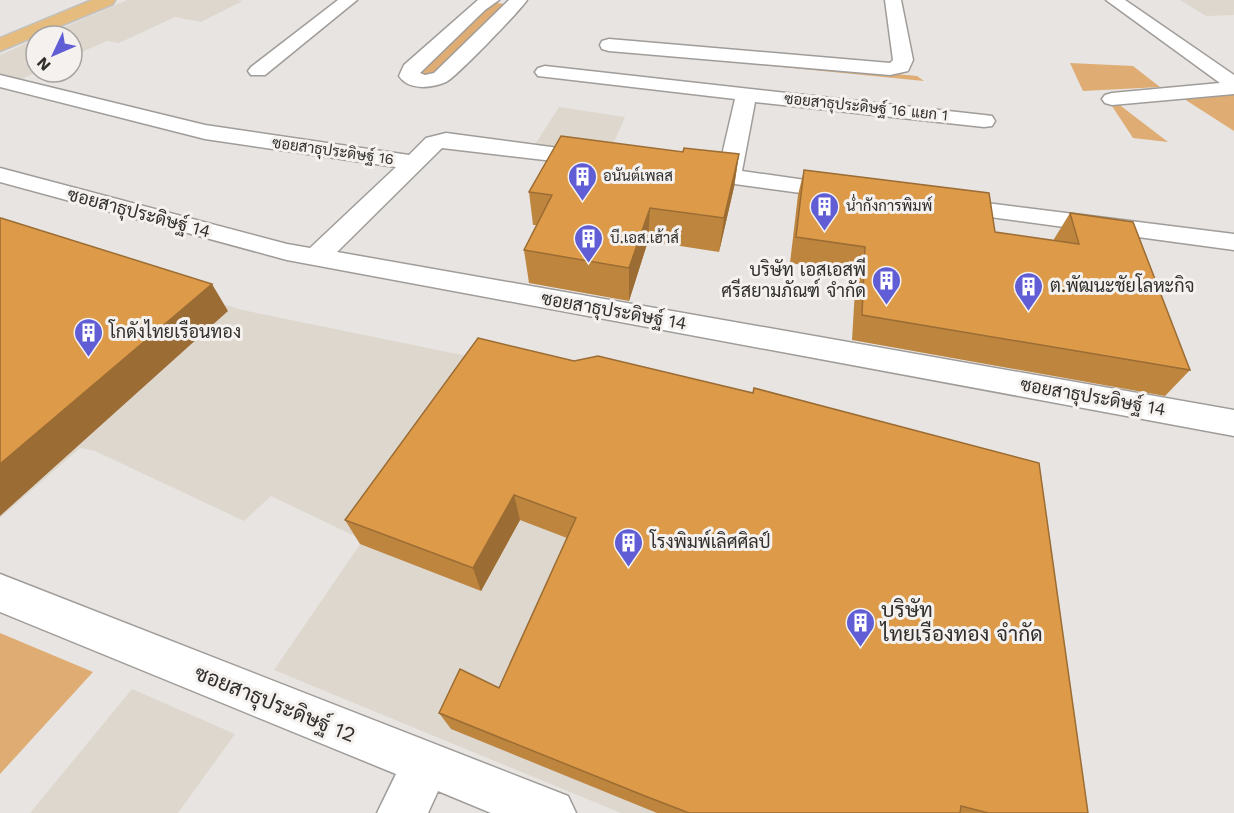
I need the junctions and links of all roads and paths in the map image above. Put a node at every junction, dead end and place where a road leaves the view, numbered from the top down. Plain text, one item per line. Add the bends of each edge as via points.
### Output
1 (108, 0) edge
2 (349, 0) edge
3 (491, 0) edge
4 (496, 0) edge
5 (893, 0) edge
6 (1114, 0) edge
7 (518, 1) edge
8 (0, 45) edge
9 (609, 45) dead end
10 (258, 71) dead end
11 (545, 72) dead end
12 (0, 81) edge
13 (1234, 86) edge
14 (747, 94) junction
15 (1112, 99) dead end
16 (984, 121) dead end
17 (614, 162) edge
18 (414, 163) junction
19 (672, 169) edge
20 (0, 175) edge
21 (729, 176) junction
22 (870, 195) edge
23 (929, 202) edge
24 (1234, 242) edge
25 (316, 257) junction
26 (1234, 423) edge
27 (0, 593) edge
28 (426, 764) junction
29 (402, 813) edge
30 (551, 813) edge

1 - 8 main road
2 - 10 street
3 - 7 street via 411,69 409,76 424,82 441,76
4 - 7 street
5 - 9 street via 903,60 901,67 890,69
6 - 13 street
11 - 14 street, ซอยสาธุประดิษฐ์ 16 แยก 1
12 - 18 street, ซอยสาธุประดิษฐ์ 16 via 205,132
13 - 15 street
14 - 16 street, ซอยสาธุประดิษฐ์ 16 แยก 1
14 - 21 street
17 - 18 street, ซอยสาธุประดิษฐ์ 16 via 446,140 434,143
18 - 25 street
19 - 21 street
20 - 25 street, ซอยสาธุประดิษฐ์ 14
21 - 22 street
23 - 24 street
25 - 26 street, ซอยสาธุประดิษฐ์ 14
27 - 28 street, ซอยสาธุประดิษฐ์ 12
28 - 29 street
28 - 30 street, ซอยสาธุประดิษฐ์ 12

